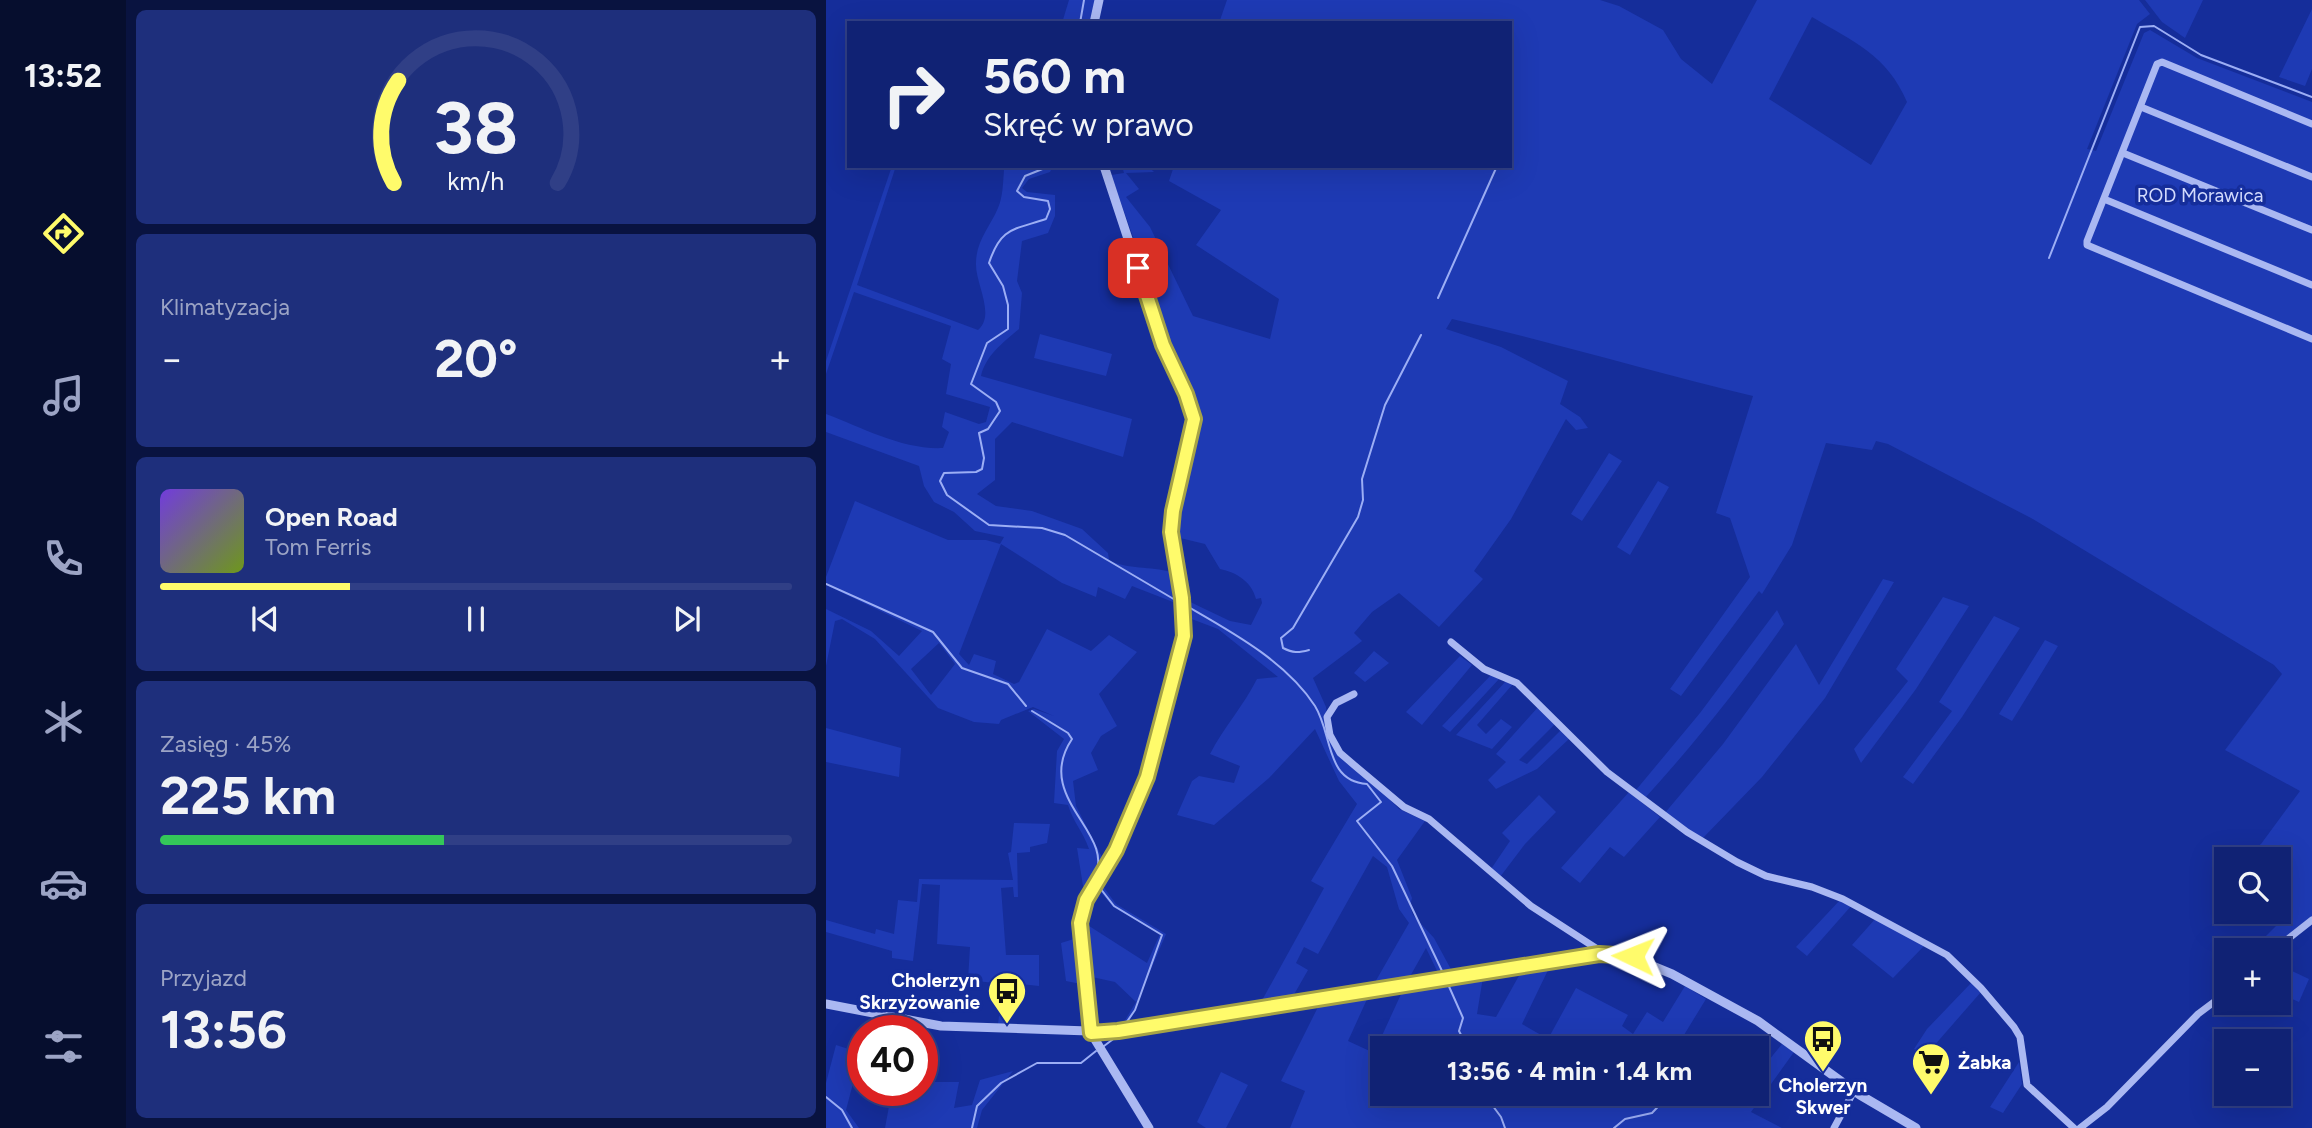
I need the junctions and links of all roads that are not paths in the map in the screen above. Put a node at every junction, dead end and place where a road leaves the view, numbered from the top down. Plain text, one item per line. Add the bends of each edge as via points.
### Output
1 (1099, 0) edge
2 (1094, 21) edge
3 (2141, 107) junction
4 (2312, 124) edge
5 (2123, 153) junction
6 (1105, 168) edge
7 (2312, 177) edge
8 (2104, 198) junction
9 (2312, 230) edge
10 (2312, 285) edge
11 (2312, 339) edge
12 (1451, 642) dead end
13 (1354, 694) dead end
14 (2312, 920) edge
15 (2289, 938) edge
16 (1605, 954) junction
17 (2214, 1002) edge
18 (826, 1004) edge
19 (1091, 1033) junction
20 (1854, 1091) junction
21 (1149, 1128) edge
22 (1834, 1128) edge
23 (1916, 1128) edge
24 (2074, 1128) edge
25 (2080, 1128) edge

1 - 2 street
3 - 4 street via 2157,64 2162,62
3 - 5 street
3 - 7 street
5 - 8 street
5 - 9 street
6 - 19 street via 1163,345 1194,419 1173,511 1172,553 1183,612 1180,657 1147,777 1116,850 1082,911
8 - 10 street
8 - 11 street via 2087,245
12 - 24 street via 1484,669 1517,683 1607,772 1687,832 1737,863 1843,899 1947,955 1982,988 2020,1037 2027,1085
13 - 16 street via 1336,703 1327,717 1340,753 1404,807 1429,819 1531,906
14 - 15 street
16 - 19 street
16 - 20 street via 1633,956 1702,990 1769,1029
17 - 25 street
18 - 19 street via 941,1026
19 - 21 street
20 - 22 street
20 - 23 street

